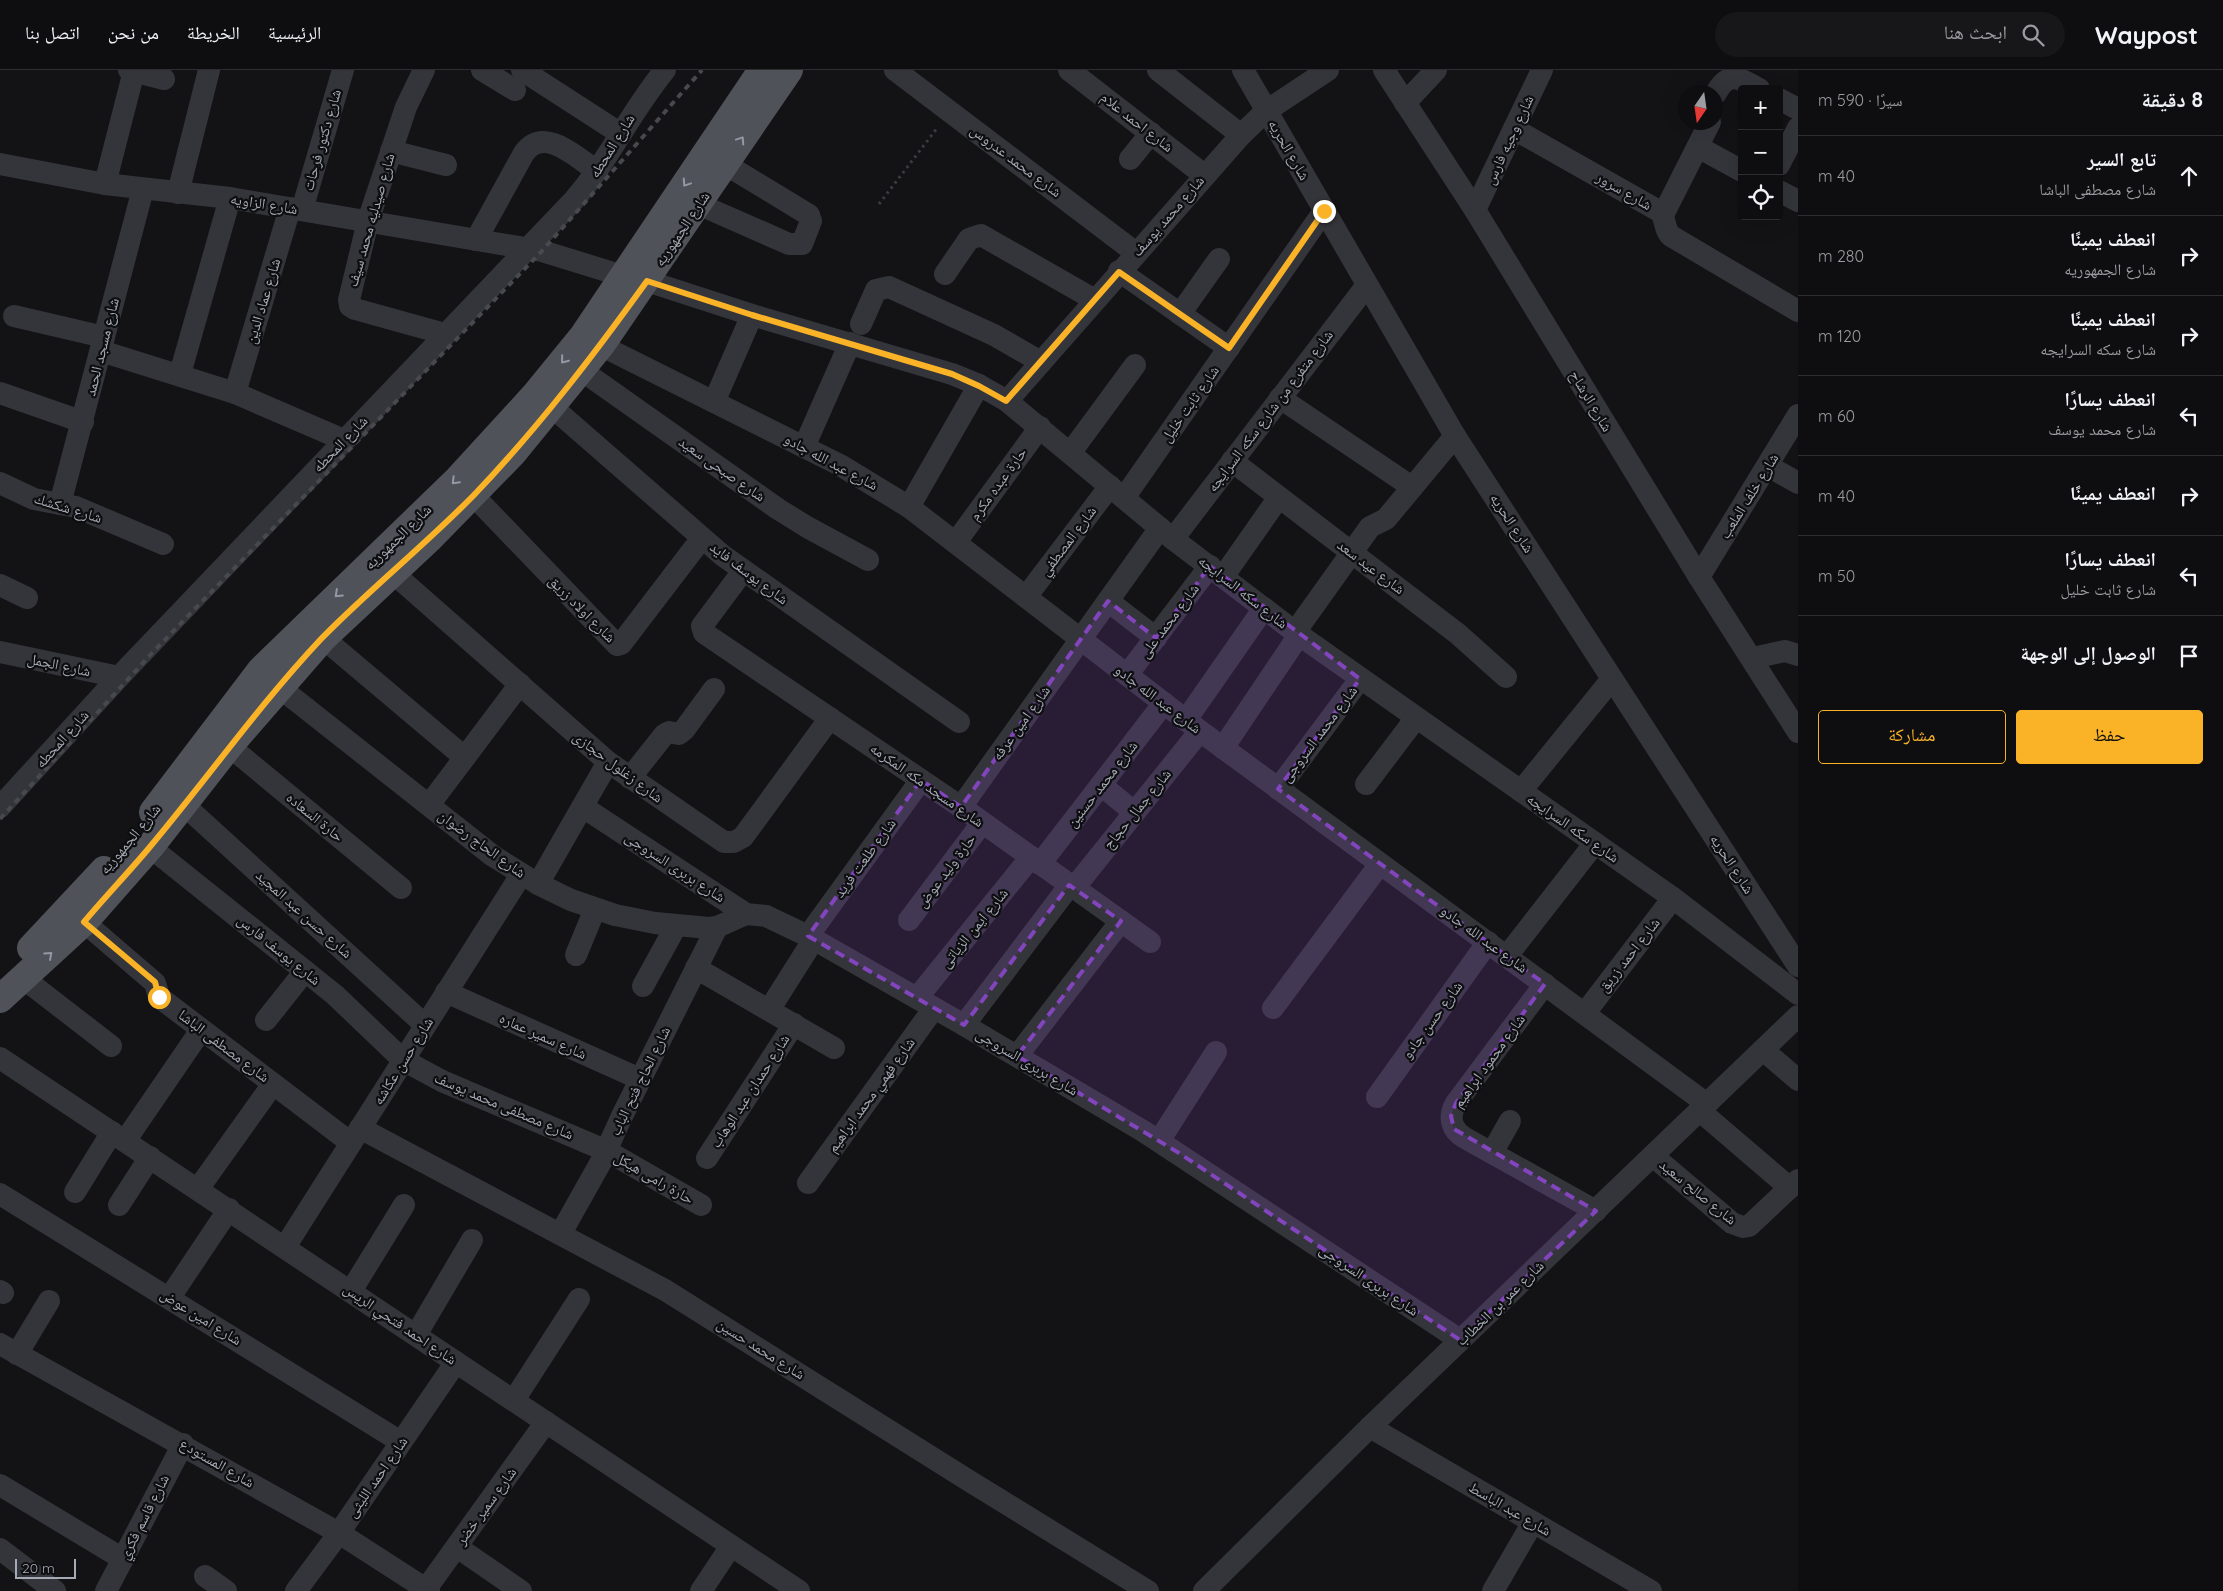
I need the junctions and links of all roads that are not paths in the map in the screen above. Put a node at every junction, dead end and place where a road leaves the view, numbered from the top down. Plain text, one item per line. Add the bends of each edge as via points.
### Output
1 (209, 70) edge
2 (343, 70) edge
3 (424, 70) edge
4 (482, 70) edge
5 (762, 70) edge
6 (789, 70) edge
7 (895, 70) edge
8 (1069, 70) edge
9 (1158, 70) edge
10 (1243, 70) edge
11 (1384, 70) edge
12 (1436, 70) edge
13 (1542, 70) edge
14 (132, 71) edge
15 (660, 71) edge
16 (1327, 71) edge
17 (164, 79) dead end
18 (519, 80) edge
19 (1720, 85) edge
20 (1752, 85) edge
21 (1783, 101) edge
22 (1405, 103) junction
23 (1271, 107) junction
24 (1798, 109) edge
25 (1514, 128) junction
26 (1798, 128) edge
27 (1706, 130) edge
28 (1151, 133) junction
29 (621, 134) junction
30 (1242, 135) junction
31 (1698, 147) junction
32 (391, 150) junction
33 (1783, 158) edge
34 (1130, 159) dead end
35 (0, 164) edge
36 (725, 164) junction
37 (446, 165) dead end
38 (1738, 169) edge
39 (597, 171) junction
40 (1204, 175) junction
41 (105, 184) junction
42 (143, 189) junction
43 (178, 193) junction
44 (1783, 193) edge
45 (230, 198) junction
46 (1798, 201) edge
47 (698, 204) junction
48 (296, 209) junction
49 (1475, 210) junction
50 (1324, 211) junction
51 (1663, 215) junction
52 (368, 221) junction
53 (476, 240) junction
54 (526, 249) junction
55 (1136, 252) junction
56 (1219, 259) dead end
57 (1119, 272) junction
58 (945, 274) dead end
59 (635, 278) junction
60 (1367, 284) junction
61 (1095, 300) junction
62 (1798, 311) edge
63 (1180, 314) junction
64 (752, 315) junction
65 (14, 316) dead end
66 (861, 324) dead end
67 (445, 334) junction
68 (592, 341) junction
69 (850, 343) junction
70 (102, 344) junction
71 (1229, 348) junction
72 (1041, 362) junction
73 (1135, 365) dead end
74 (581, 370) junction
75 (180, 374) junction
76 (979, 386) junction
77 (0, 393) edge
78 (235, 393) junction
79 (1280, 398) junction
80 (1006, 401) junction
81 (714, 402) junction
82 (552, 407) junction
83 (1798, 415) edge
84 (83, 422) junction
85 (1040, 427) junction
86 (1455, 436) junction
87 (344, 440) junction
88 (804, 447) junction
89 (1071, 452) junction
90 (1232, 461) junction
91 (1768, 466) junction
92 (0, 483) edge
93 (1798, 483) edge
94 (1412, 487) junction
95 (1117, 492) junction
96 (473, 496) junction
97 (1279, 497) junction
98 (60, 504) junction
99 (909, 507) junction
100 (1167, 533) junction
101 (702, 538) junction
102 (956, 542) junction
103 (163, 544) dead end
104 (1350, 552) junction
105 (868, 560) dead end
106 (743, 571) junction
107 (1216, 572) junction
108 (394, 573) junction
109 (1699, 577) junction
110 (0, 585) edge
111 (1026, 597) junction
112 (27, 598) dead end
113 (1108, 602) junction
114 (1264, 608) junction
115 (1297, 633) junction
116 (323, 638) junction
117 (1156, 638) junction
118 (1081, 639) junction
119 (1798, 655) edge
120 (1753, 658) junction
121 (3, 659) edge
122 (1127, 676) junction
123 (119, 677) junction
124 (1506, 677) dead end
125 (1360, 679) junction
126 (1612, 679) junction
127 (520, 684) junction
128 (279, 687) junction
129 (714, 689) dead end
130 (1164, 704) junction
131 (830, 718) junction
132 (1416, 718) junction
133 (959, 722) dead end
134 (1193, 726) junction
135 (1798, 732) edge
136 (229, 746) junction
137 (1223, 748) junction
138 (464, 757) junction
139 (608, 762) junction
140 (630, 778) junction
141 (921, 780) junction
142 (1366, 784) dead end
143 (1101, 785) junction
144 (1278, 789) junction
145 (1521, 791) junction
146 (183, 804) junction
147 (429, 804) junction
148 (0, 807) edge
149 (583, 807) junction
150 (961, 807) junction
151 (1134, 812) junction
152 (982, 823) junction
153 (1595, 843) junction
154 (150, 847) junction
155 (1035, 861) junction
156 (1380, 864) junction
157 (530, 879) junction
158 (1072, 886) junction
159 (401, 888) dead end
160 (1673, 898) junction
161 (595, 909) junction
162 (746, 914) junction
163 (909, 920) dead end
164 (1121, 921) junction
165 (84, 922) junction
166 (676, 926) junction
167 (717, 927) junction
168 (811, 938) junction
169 (1150, 942) dead end
170 (1488, 942) junction
171 (576, 955) dead end
172 (1507, 956) junction
173 (1798, 966) edge
174 (696, 968) junction
175 (305, 971) junction
176 (12, 977) edge
177 (1545, 984) junction
178 (643, 986) dead end
179 (446, 992) junction
180 (1798, 994) edge
181 (0, 999) edge
182 (925, 1003) junction
183 (1273, 1008) dead end
184 (769, 1010) junction
185 (1584, 1013) junction
186 (1798, 1016) edge
187 (266, 1020) dead end
188 (794, 1024) junction
189 (426, 1025) junction
190 (964, 1025) junction
191 (201, 1030) junction
192 (111, 1046) dead end
193 (834, 1048) dead end
194 (1763, 1050) junction
195 (1216, 1052) dead end
196 (1017, 1056) junction
197 (0, 1058) edge
198 (403, 1060) junction
199 (640, 1079) junction
200 (1798, 1080) edge
201 (273, 1084) junction
202 (1377, 1097) dead end
203 (1704, 1107) junction
204 (1510, 1121) dead end
205 (119, 1136) junction
206 (356, 1136) junction
207 (1159, 1141) junction
208 (607, 1151) junction
209 (1492, 1154) junction
210 (1653, 1156) junction
211 (150, 1157) junction
212 (707, 1158) dead end
213 (808, 1183) dead end
214 (1794, 1184) edge
215 (198, 1189) junction
216 (75, 1192) dead end
217 (0, 1194) edge
218 (119, 1205) dead end
219 (404, 1205) dead end
220 (701, 1205) dead end
221 (229, 1210) junction
222 (1596, 1211) junction
223 (561, 1233) junction
224 (472, 1240) dead end
225 (285, 1247) junction
226 (351, 1291) junction
227 (170, 1297) junction
228 (579, 1299) dead end
229 (49, 1301) dead end
230 (416, 1335) junction
231 (1460, 1340) junction
232 (9, 1349) edge
233 (456, 1362) junction
234 (514, 1400) junction
235 (546, 1422) junction
236 (1370, 1427) junction
237 (401, 1442) junction
238 (183, 1444) junction
239 (0, 1485) edge
240 (1533, 1522) junction
241 (339, 1533) junction
242 (731, 1546) junction
243 (457, 1547) junction
244 (0, 1549) edge
245 (123, 1559) junction
246 (205, 1576) dead end
247 (428, 1590) edge
248 (55, 1591) edge
249 (106, 1591) edge
250 (226, 1591) edge
251 (296, 1591) edge
252 (521, 1591) edge
253 (701, 1591) edge
254 (799, 1591) edge
255 (1148, 1591) edge
256 (1204, 1591) edge
257 (1493, 1591) edge
258 (1651, 1591) edge

1 - 43 street
2 - 48 street, شارع دكتور فرحات
3 - 32 street, شارع صيدليه محمد سيف via 406,107
4 - 18 street
5 -> 59 main road, شارع الجمهوريه
36 -> 6 main road, شارع الجمهوريه
7 - 55 street, شارع محمد عدروس
8 - 28 street, شارع احمد علام
9 - 30 street
10 - 23 street, شارع الحريه
11 - 22 street, شارع الرشاح
12 - 22 street
13 - 25 street, شارع وجيه فارس
14 - 17 street
14 - 41 street
15 - 29 street, شارع المحطه
16 - 23 street, شارع محمد يوسف
18 - 29 street
19 - 20 street via 1730,78 1740,78
21 - 24 street
22 - 49 street, شارع الرشاح
23 - 30 street, شارع محمد يوسف
23 - 50 street, شارع الحريه
25 - 49 street, شارع وجيه فارس
25 - 51 street, شارع سرور
26 - 33 street
27 - 31 street
28 - 34 street
28 - 40 street, شارع احمد علام
29 - 39 street, شارع المحطه
30 - 40 street, شارع محمد يوسف
31 - 38 street
31 - 51 street
32 - 37 street
32 - 52 street, شارع صيدليه محمد سيف
35 - 41 street, شارع الزاويه
36 - 47 main road, شارع الجمهوريه
36 - 47 street via 809,215 811,221 802,244 790,244
39 - 53 street via 553,143 533,143 524,152
39 - 54 street, شارع المحطه via 574,200
40 - 55 street, شارع محمد يوسف
41 - 42 street, شارع الزاويه
42 - 43 street, شارع الزاويه
42 - 70 street, شارع مسجد الحمد
43 - 45 street, شارع الزاويه
44 - 46 street
45 - 48 street, شارع الزاويه
45 - 75 street
47 - 59 main road, شارع الجمهوريه
48 - 52 street, شارع الزاويه
48 - 78 street, شارع عماد الدين
49 - 109 street, شارع الرشاح
50 - 60 street, شارع الحريه
50 - 71 street, شارع ثابت خليل
51 - 62 street, شارع سرور via 1666,231 1671,236
52 - 53 street, شارع الزاويه
52 - 67 street, شارع صيدليه محمد سيف via 349,297 350,306
53 - 54 street, شارع الزاويه
54 - 59 street, شارع سكه السرايجه
54 - 67 street, شارع المحطه
55 - 57 street, شارع محمد يوسف
56 - 63 street
57 - 61 street, شارع محمد يوسف
57 - 63 street
58 - 61 street via 969,240 981,235
59 - 64 street, شارع سكه السرايجه
59 - 68 main road, شارع الجمهوريه
60 - 79 street, شارع متفرع من شارع سكه السرايجه
60 - 86 street, شارع الحريه
61 - 72 street, شارع محمد يوسف
63 - 71 street
64 - 69 street, شارع سكه السرايجه
64 - 81 street
65 - 70 street
66 - 72 street via 876,290 889,288 994,335
67 - 87 street, شارع المحطه
68 - 74 main road, شارع الجمهوريه
68 - 81 street, شارع عبد الله جادو
68 -> 176 main road, شارع الجمهوريه via 534,396 458,479 261,670 134,836
69 - 76 street, شارع سكه السرايجه via 952,374
69 - 88 street
70 - 75 street
70 - 84 street, شارع مسجد الحمد
71 - 95 street, شارع ثابت خليل
72 - 80 street, شارع محمد يوسف
73 - 89 street
74 - 82 main road, شارع الجمهوريه
74 - 105 street, شارع صبحى سعيد via 786,513
75 - 78 street
76 - 80 street, شارع سكه السرايجه
76 - 99 street
77 - 84 street
78 - 87 street
79 - 90 street, شارع متفرع من شارع سكه السرايجه
79 - 94 street
80 - 85 street, شارع سكه السرايجه
81 - 88 street, شارع عبد الله جادو
82 - 96 main road, شارع الجمهوريه
82 - 101 street, شارع يوسف فايد
83 - 91 street, شارع خلف الملعب
84 - 98 street, شارع مسجد الحمد
85 - 89 street, شارع سكه السرايجه
85 - 102 street, حارة عبده مكرم
86 - 94 street
86 - 126 street, شارع الحريه
87 - 123 street, شارع المحطه
88 - 99 street, شارع عبد الله جادو via 848,469
89 - 95 street, شارع سكه السرايجه
90 - 97 street, شارع عيد سعد
90 - 100 street, شارع متفرع من شارع سكه السرايجه
91 - 93 street
91 - 109 street, شارع خلف الملعب
92 - 98 street, شارع شكشك via 34,499
94 - 104 street via 1386,519 1370,527
95 - 100 street, شارع سكه السرايجه
95 - 111 street, شارع المصطفي
96 - 101 street, شارع اولاد زريق via 617,645 621,644
96 - 108 main road, شارع الجمهوريه
97 - 104 street, شارع عيد سعد
97 - 107 street, شارع محمد على
98 - 103 street, شارع شكشك via 76,507
99 - 102 street, شارع عبد الله جادو
100 - 107 street, شارع سكه السرايجه
100 - 113 street, شارع متفرع من شارع سكه السرايجه
101 - 106 street, شارع يوسف فايد
102 - 111 street, شارع عبد الله جادو
104 - 115 street
104 - 124 street, شارع عيد سعد via 1458,634
106 - 131 street, شارع مسجد مكه المكرمه via 702,629
106 - 133 street, شارع يوسف فايد
107 - 114 street, شارع سكه السرايجه
107 - 117 street, شارع محمد على
108 - 116 main road, شارع الجمهوريه
108 - 127 street, شارع زغلول حجازى
109 - 120 street, شارع الرشاح
110 - 112 street
111 - 118 street, شارع عبد الله جادو
113 - 117 street
113 - 118 street, شارع متفرع من شارع سكه السرايجه
114 - 115 street, شارع سكه السرايجه
114 - 134 street, شارع جمال حجاج
115 - 125 street, شارع سكه السرايجه
115 - 137 street
116 - 128 main road, شارع الجمهوريه
116 - 138 street
117 - 122 street, شارع محمد على
118 - 122 street, شارع عبد الله جادو
118 - 150 street, شارع امين عرفه
119 - 120 street via 1785,652
120 - 135 street, شارع الرشاح
121 - 123 street, شارع الجمل
122 - 130 street, شارع عبد الله جادو
123 - 148 street, شارع المحطه
125 - 132 street, شارع سكه السرايجه
125 - 144 street, شارع محمد السروجى
126 - 145 street
126 - 173 street, شارع الحريه
127 - 138 street
127 - 139 street, شارع زغلول حجازى
128 - 136 main road, شارع الجمهوريه
128 - 147 street, شارع الحاج رضوان
129 - 140 street via 684,730 679,734 664,734
130 - 134 street, شارع عبد الله جادو
130 - 143 street, شارع محمد حسنين
131 - 140 street, شارع زغلول حجازى via 743,837 734,842 720,840
131 - 141 street, شارع مسجد مكه المكرمه
132 - 142 street
132 - 145 street, شارع سكه السرايجه
134 - 137 street, شارع عبد الله جادو
134 - 151 street, شارع جمال حجاج
136 - 146 main road, شارع الجمهوريه
136 - 159 street, حارة السعاده
137 - 144 street, شارع عبد الله جادو
138 - 147 street
139 - 140 street, شارع زغلول حجازى
139 - 149 street, شارع حسن عكاشه
141 - 150 street, شارع مسجد مكه المكرمه
141 - 168 street, شارع طلعت فريد
143 - 151 street
143 - 155 street, شارع محمد حسنين
144 - 156 street, شارع عبد الله جادو
145 - 153 street, شارع سكه السرايجه
146 - 154 main road, شارع الجمهوريه
146 - 189 street, شارع حسن عبد المجيد
147 - 157 street, شارع الحاج رضوان via 493,856
149 - 157 street, شارع حسن عكاشه
149 - 162 street, شارع بربرى السروجى
150 - 152 street, شارع مسجد مكه المكرمه
151 - 158 street, شارع جمال حجاج
152 - 155 street, شارع مسجد مكه المكرمه
152 - 163 street, حارة وليد عوض
153 - 160 street, شارع سكه السرايجه
153 - 172 street
154 - 165 main road, شارع الجمهوريه
154 - 175 street, شارع يوسف فارس
155 - 158 street, شارع مسجد مكه المكرمه
155 - 182 street, شارع ايمن الزياتى
156 - 170 street, شارع عبد الله جادو
156 - 183 street
157 - 161 street, شارع الحاج رضوان
157 - 179 street, شارع حسن عكاشه
158 - 164 street, شارع مسجد مكه المكرمه
158 - 190 street, شارع جمال حجاج
160 - 180 street, شارع سكه السرايجه
160 - 185 street, شارع احمد زريق
161 - 166 street, شارع الحاج رضوان via 635,920
161 - 171 street
162 - 167 street, شارع الحاج رضوان
162 - 168 street, شارع بربرى السروجى via 766,916
164 - 169 street, شارع مسجد مكه المكرمه
164 - 196 street
176 -> 165 main road, شارع الجمهوريه
165 - 191 street, شارع مصطفى الباشا via 155,982 159,997
166 - 167 street, شارع الحاج رضوان
166 - 178 street
167 - 174 street, شارع الحاج فتح الباب
168 - 182 street, شارع بربرى السروجى
168 - 184 street, شارع طلعت فريد
170 - 172 street, شارع عبد الله جادو
170 - 202 street, شارع حسن جادو
172 - 177 street, شارع عبد الله جادو
174 - 184 street
174 - 199 street, شارع الحاج فتح الباب
175 - 187 street
175 - 198 street, شارع يوسف فارس
176 - 181 main road, شارع الجمهوريه
176 - 192 street
177 - 185 street, شارع عبد الله جادو
177 - 209 street, شارع محمود ابراهيم via 1452,1109 1451,1123 1459,1135
179 - 189 street, شارع حسن عكاشه
179 - 199 street, شارع سمير عماره
182 - 190 street, شارع بربرى السروجى
182 - 213 street, شارع فهمي محمد ابراهيم
184 - 188 street
185 - 203 street, شارع عبد الله جادو
186 - 194 street, شارع عمر بن الخطاب
188 - 193 street
188 - 212 street, شارع حمدان عبد الوهاب
189 - 198 street, شارع حسن عكاشه
190 - 196 street, شارع بربرى السروجى
191 - 201 street, شارع مصطفى الباشا
191 - 205 street
194 - 200 street
194 - 203 street, شارع عمر بن الخطاب
195 - 207 street
196 - 207 street, شارع بربرى السروجى
197 - 205 street, شارع احمد فتحي الريس
198 - 206 street, شارع حسن عكاشه
198 - 208 street, شارع مصطفى محمد يوسف via 442,1081
199 - 208 street, شارع الحاج فتح الباب
201 - 206 street, شارع مصطفى الباشا
201 - 215 street
203 - 210 street, شارع عمر بن الخطاب
203 - 214 street, شارع عبد الله جادو
204 - 209 street
205 - 211 street, شارع احمد فتحي الريس
205 - 216 street
206 - 223 street, شارع محمد حسين
206 - 225 street, شارع حسن عكاشه
207 - 231 street, شارع بربرى السروجى
208 - 220 street, حارة رامى هيكل
208 - 223 street, شارع الحاج فتح الباب
209 - 222 street, شارع محمود ابراهيم
210 - 214 street, شارع صالح سعيد via 1732,1224 1743,1227 1753,1223
210 - 222 street, شارع عمر بن الخطاب
211 - 215 street, شارع احمد فتحي الريس
211 - 218 street
215 - 221 street, شارع احمد فتحي الريس
217 - 227 street, شارع امين عوض
219 - 226 street
221 - 225 street, شارع احمد فتحي الريس
221 - 227 street
222 - 231 street, شارع عمر بن الخطاب
223 - 255 street, شارع محمد حسين via 702,1312
224 - 230 street
225 - 226 street, شارع احمد فتحي الريس
226 - 230 street, شارع احمد فتحي الريس
227 - 237 street, شارع امين عوض
228 - 234 street
229 - 232 street
230 - 233 street, شارع احمد فتحي الريس
231 - 236 street, شارع عمر بن الخطاب
232 - 238 street, شارع المستودع
233 - 234 street, شارع احمد فتحي الريس
233 - 237 street, شارع احمد الليثى
234 - 235 street, شارع احمد فتحي الريس
235 - 242 street, شارع احمد فتحي الريس
235 - 243 street, شارع سمير خضر
236 - 240 street, شارع عبد الباسط
236 - 256 street, شارع عمر بن الخطاب
237 - 241 street, شارع احمد الليثى
238 - 241 street, شارع المستودع
238 - 245 street, شارع قاسم فكري
239 - 245 street
240 - 257 street
240 - 258 street, شارع عبد الباسط
241 - 247 street, شارع المستودع
241 - 251 street, شارع احمد الليثى
242 - 253 street
242 - 254 street, شارع احمد فتحي الريس
243 - 247 street, شارع سمير خضر
243 - 252 street
244 - 248 street
245 - 249 street, شارع قاسم فكري
246 - 250 street

